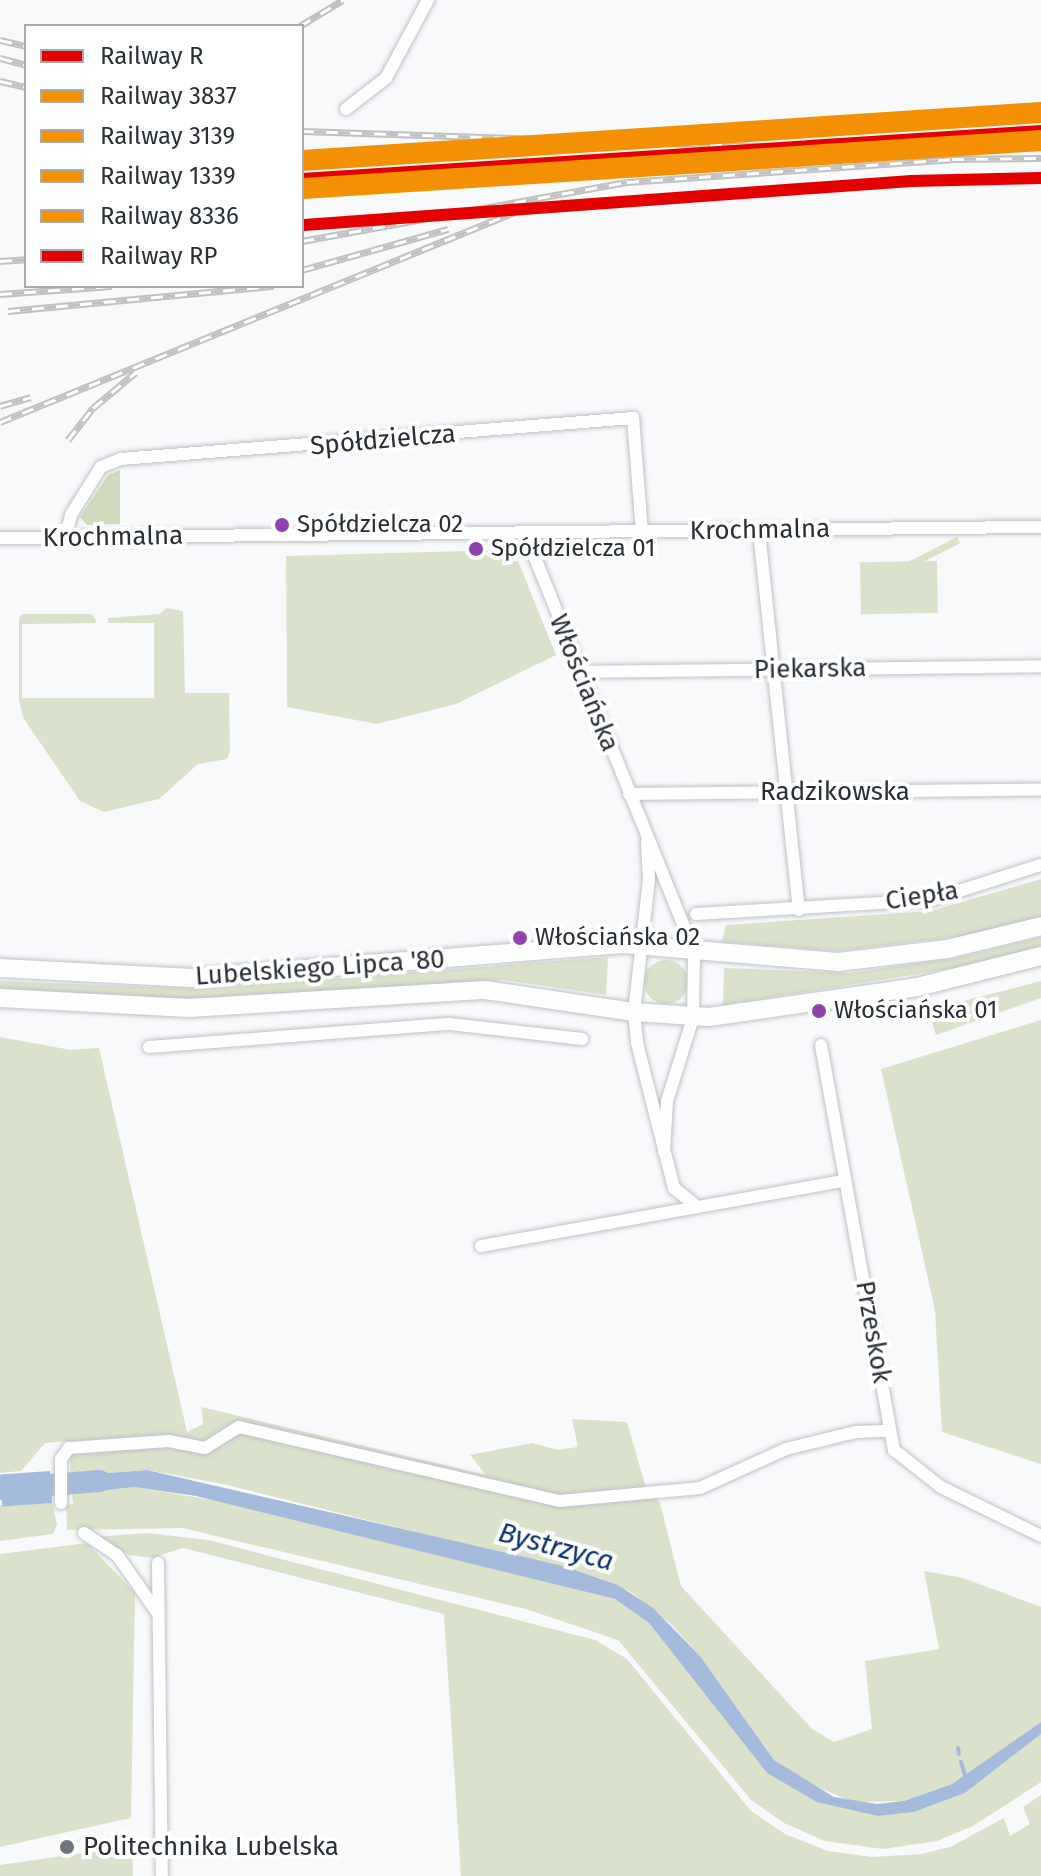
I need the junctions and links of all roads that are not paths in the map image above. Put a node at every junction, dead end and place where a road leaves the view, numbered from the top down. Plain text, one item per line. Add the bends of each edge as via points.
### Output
1 (428, 0) edge
2 (346, 109) dead end
3 (1041, 527) edge
4 (759, 531) junction
5 (642, 532) junction
6 (525, 533) junction
7 (0, 538) edge
8 (65, 538) junction
9 (1041, 666) edge
10 (775, 670) junction
11 (580, 672) junction
12 (1041, 790) edge
13 (787, 792) junction
14 (629, 794) junction
15 (645, 831) junction
16 (1041, 865) edge
17 (799, 910) junction
18 (696, 914) dead end
19 (1041, 926) edge
20 (640, 945) junction
21 (694, 952) junction
22 (1041, 956) edge
23 (0, 968) edge
24 (0, 998) edge
25 (634, 1012) junction
26 (693, 1018) junction
27 (582, 1039) dead end
28 (821, 1045) dead end
29 (149, 1047) dead end
30 (664, 1152) junction
31 (844, 1181) junction
32 (695, 1205) junction
33 (481, 1246) dead end
34 (890, 1431) junction
35 (61, 1503) dead end
36 (84, 1533) dead end
37 (1041, 1536) edge
38 (158, 1563) dead end
39 (157, 1612) junction
40 (162, 1876) edge

1 - 2 street via 386,78
3 - 4 street, Krochmalna
4 - 5 street, Krochmalna
4 - 10 street
5 - 6 street, Krochmalna
5 - 8 street, Spółdzielcza via 633,418 121,459 101,467 71,515
6 - 8 street, Krochmalna
6 - 11 street, Włościańska
7 - 8 street, Krochmalna
9 - 10 street, Piekarska
10 - 11 street, Piekarska
10 - 13 street
11 - 14 street, Włościańska
12 - 13 street, Radzikowska
13 - 14 street, Radzikowska
13 - 17 street
14 - 15 street, Włościańska
15 - 20 street, Włościańska via 649,879
15 - 21 street, Włościańska
16 - 17 street, Ciepła via 931,900
17 - 18 street, Ciepła
19 - 21 main road via 947,949 838,962
20 - 21 main road, Lubelskiego Lipca '80
20 - 23 main road, Lubelskiego Lipca '80 via 192,978
20 - 25 street, Włościańska
21 - 26 street
22 - 26 main road via 917,987
24 - 25 main road, Lubelskiego Lipca '80 via 189,1008 485,990
25 - 26 main road, Lubelskiego Lipca '80
25 - 30 street
26 - 30 street via 667,1101
27 - 29 street via 450,1024
28 - 31 street, Przeskok
30 - 32 street via 674,1188
31 - 32 street
31 - 34 street, Przeskok
32 - 33 street
34 - 35 street via 855,1432 786,1449 700,1488 591,1501 516,1493 239,1427 205,1448 169,1441 69,1448 61,1470
34 - 37 street, Przeskok via 894,1450 920,1473
36 - 39 street via 117,1555
38 - 39 street
39 - 40 street

